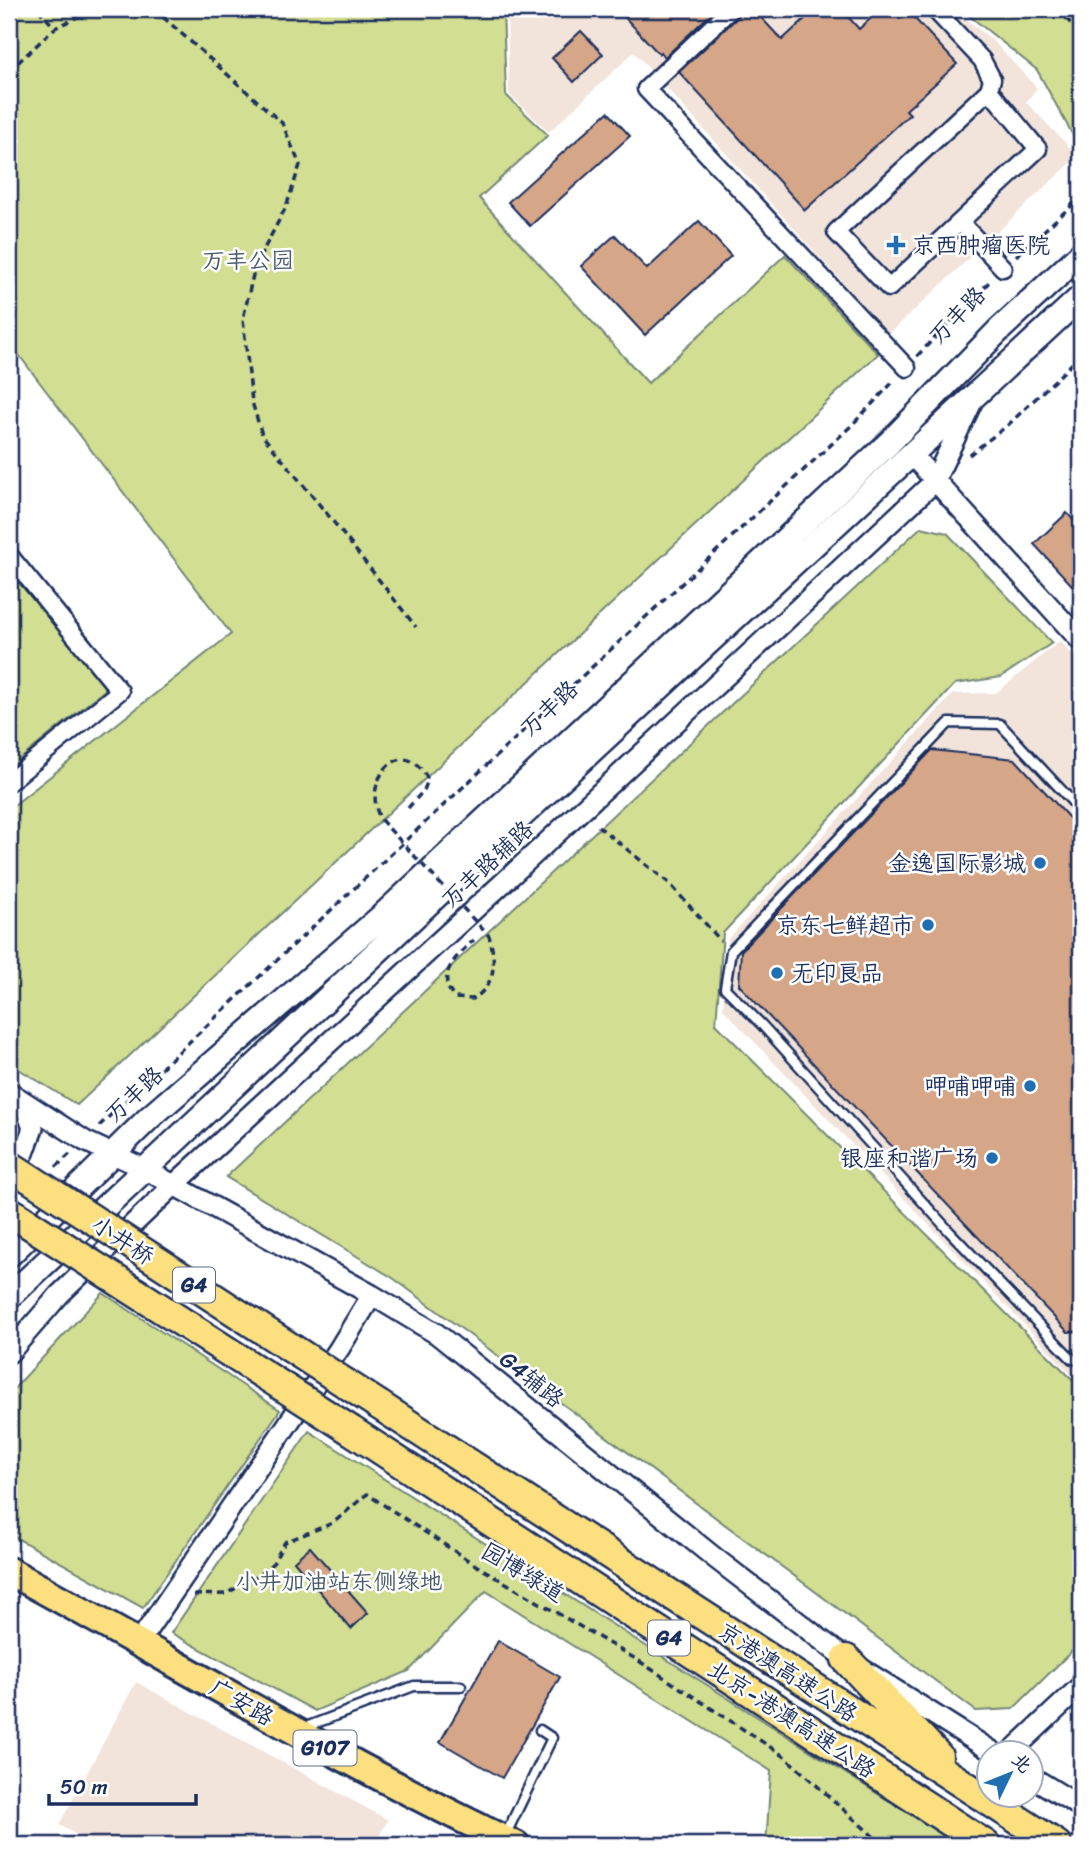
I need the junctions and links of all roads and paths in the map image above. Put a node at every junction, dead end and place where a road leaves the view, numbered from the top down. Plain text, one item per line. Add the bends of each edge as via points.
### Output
1 (38, 9) edge
2 (94, 9) edge
3 (155, 9) edge
4 (731, 9) edge
5 (934, 9) edge
6 (1058, 9) edge
7 (55, 28) junction
8 (1081, 36) edge
9 (9, 71) edge
10 (989, 90) junction
11 (1081, 197) edge
12 (960, 222) junction
13 (1081, 254) edge
14 (1003, 268) junction
15 (1081, 297) edge
16 (1081, 355) edge
17 (907, 368) junction
18 (975, 395) junction
19 (911, 454) junction
20 (966, 458) dead end
21 (934, 482) junction
22 (9, 555) edge
23 (416, 627) dead end
24 (1081, 641) edge
25 (9, 782) edge
26 (408, 808) dead end
27 (1081, 811) edge
28 (598, 826) dead end
29 (474, 940) dead end
30 (731, 951) junction
31 (16, 1096) edge
32 (85, 1140) junction
33 (112, 1153) junction
34 (9, 1167) edge
35 (56, 1167) dead end
36 (145, 1169) junction
37 (174, 1185) junction
38 (9, 1210) edge
39 (20, 1233) edge
40 (9, 1255) edge
41 (372, 1295) junction
42 (9, 1297) edge
43 (9, 1353) edge
44 (1081, 1360) edge
45 (379, 1405) joint
46 (352, 1431) joint
47 (9, 1571) edge
48 (191, 1595) dead end
49 (139, 1642) junction
50 (846, 1659) junction
51 (461, 1686) dead end
52 (1081, 1686) edge
53 (540, 1730) dead end
54 (294, 1732) junction
55 (1026, 1738) edge
56 (974, 1740) edge
57 (1044, 1784) edge
58 (971, 1791) junction
59 (1081, 1807) edge
60 (510, 1842) edge
61 (883, 1845) edge
62 (986, 1845) edge
63 (1057, 1845) edge

1 - 7 path
2 - 7 path
3 - 23 path via 282,123 300,165 286,207 255,265 243,319 252,402 262,435
4 - 17 street via 646,89
5 - 10 street via 982,60 992,79
6 - 8 path
7 - 9 path
10 - 12 street via 1038,149
10 - 12 street via 836,232 889,288
11 - 14 path, 万丰路
12 - 14 street
13 - 33 main road, 万丰路 via 879,452 381,917
14 - 17 path, 万丰路
15 - 18 main road
16 - 20 path
17 - 32 path, 万丰路 via 851,426
18 - 19 main road
18 - 21 street, 万丰路辅路
19 - 21 street
19 - 36 main road
21 - 24 street
21 - 37 street, 万丰路辅路
22 - 25 street via 120,691
26 - 29 path, bridge via 428,780 422,767 404,759 382,770 374,808 489,936 494,951 494,970 485,989 473,999 455,998 446,978 456,956
27 - 30 lane via 1000,724 948,723
28 - 30 path via 669,884
30 - 44 lane via 725,988 1072,1359
31 - 32 street, G4辅路
31 - 34 street via 33,1128 24,1153
32 - 33 street, G4辅路
32 - 35 path, 万丰路
33 - 36 street, G4辅路
33 - 39 main road, 万丰路
34 - 45 highway, 小井桥 / G4, bridge
36 - 37 street, G4辅路
36 - 42 main road
37 - 41 street, G4辅路
37 - 43 street, 万丰路辅路 via 59,1295
38 - 46 highway, 小井桥 / G4, bridge
39 - 40 main road, 万丰路
41 - 49 street
41 - 50 street, G4辅路 via 437,1334
45 - 58 highway, 京港澳高速公路 / G4
46 - 62 highway, 北京-港澳高速公路 / G4
47 - 49 highway, 广安路 / G107
48 - 61 path, 园博绿道 via 225,1594 254,1579 273,1563 285,1542 333,1523 367,1494 784,1756
49 - 54 highway, 广安路 / G107
50 - 56 street, G4辅路
50 - 58 highway
51 - 54 lane via 414,1686
52 - 55 street
53 - 60 lane via 552,1738
54 - 60 highway, 广安路 / G107
57 - 59 street
58 - 63 highway, 京港澳高速公路 / G4

